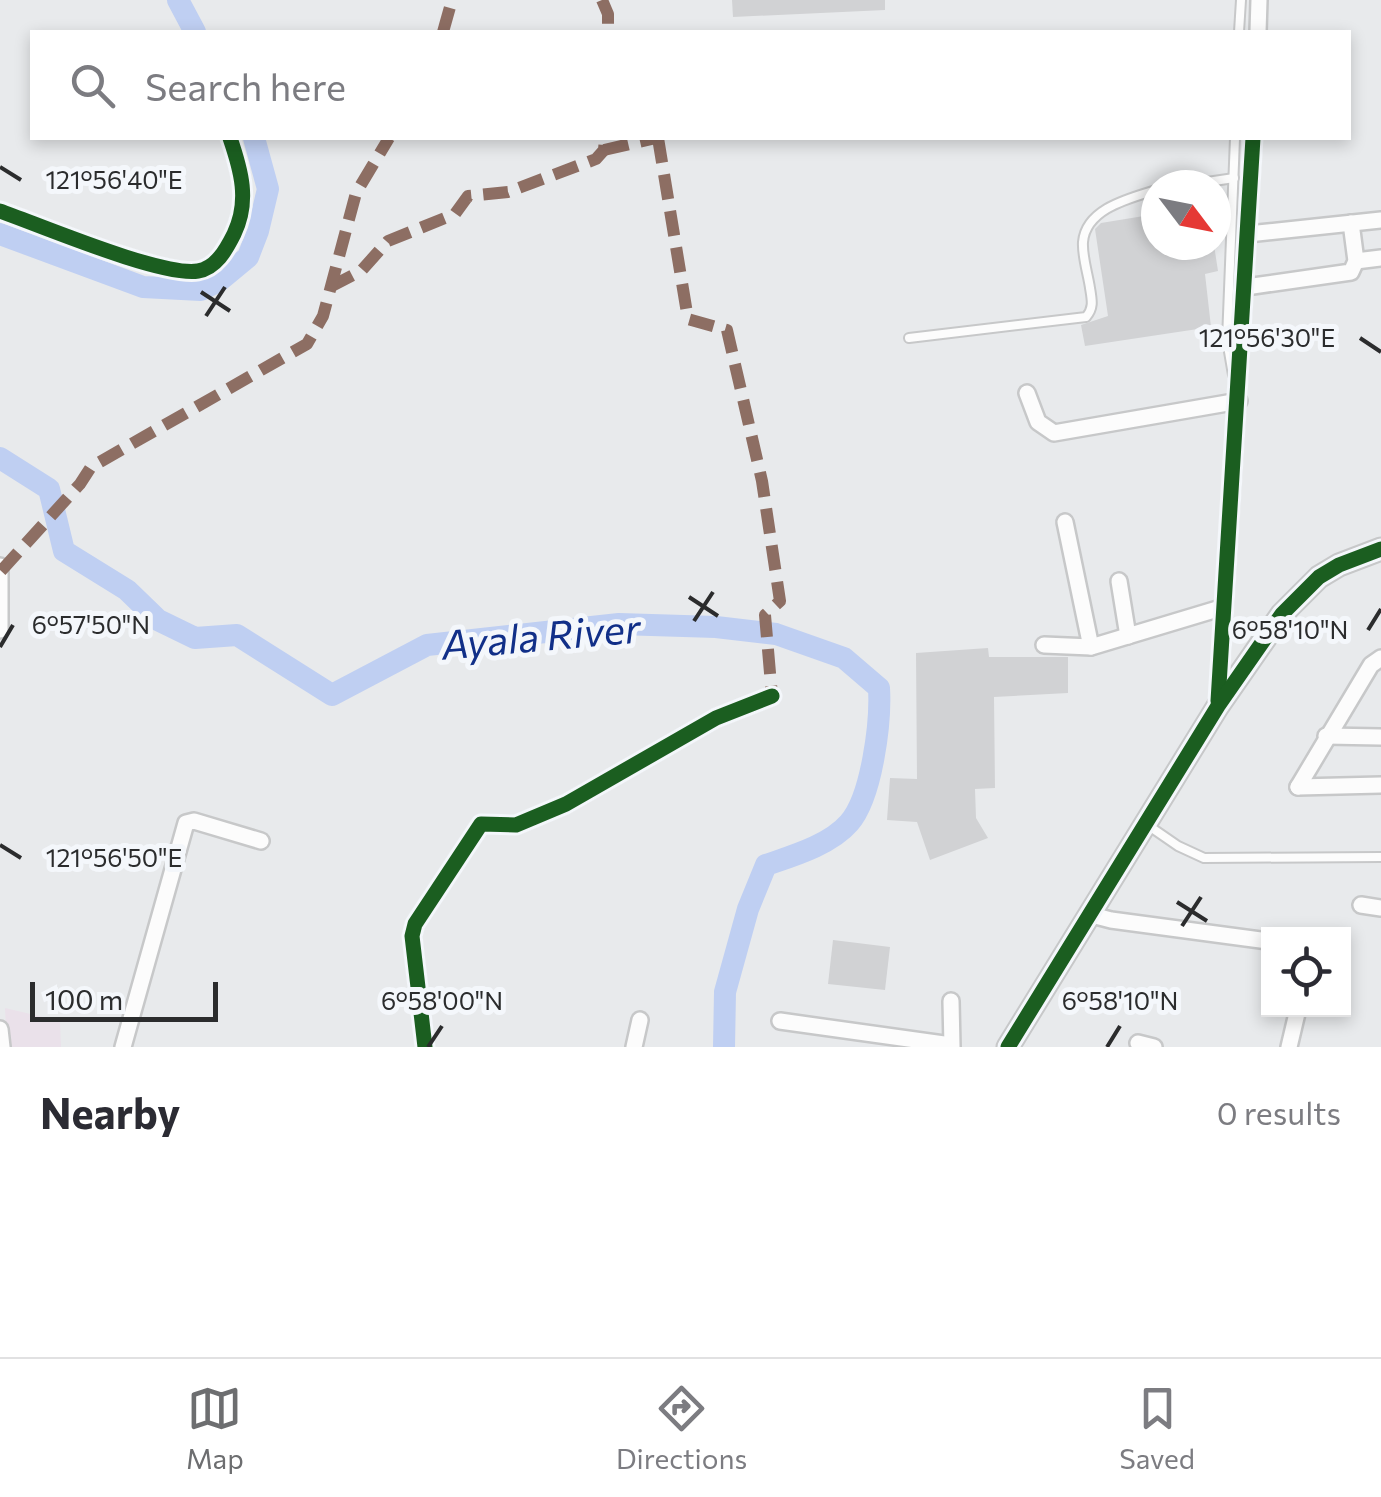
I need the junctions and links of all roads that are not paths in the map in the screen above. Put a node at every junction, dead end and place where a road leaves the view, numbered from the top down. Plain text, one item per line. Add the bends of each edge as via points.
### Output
1 (1241, 0) edge
2 (1260, 0) edge
3 (1240, 30) edge
4 (1258, 30) edge
5 (230, 140) edge
6 (1235, 140) edge
7 (1253, 140) edge
8 (1231, 178) edge
9 (1234, 178) junction
10 (1141, 194) edge
11 (0, 211) edge
12 (1381, 220) edge
13 (1352, 224) junction
14 (1248, 234) junction
15 (1381, 258) edge
16 (1356, 261) junction
17 (1246, 287) junction
18 (910, 338) dead end
19 (1026, 393) dead end
20 (1239, 397) junction
21 (1065, 522) dead end
22 (1381, 548) edge
23 (0, 566) edge
24 (1119, 581) dead end
25 (1224, 606) junction
26 (0, 630) edge
27 (1128, 636) junction
28 (1044, 645) dead end
29 (1091, 647) junction
30 (1381, 658) edge
31 (772, 696) dead end
32 (1218, 706) junction
33 (1326, 736) junction
34 (1381, 737) edge
35 (1381, 785) edge
36 (1145, 823) junction
37 (261, 841) dead end
38 (1381, 856) edge
39 (1361, 904) dead end
40 (1381, 908) edge
41 (1088, 914) junction
42 (1261, 939) edge
43 (951, 1001) dead end
44 (1296, 1017) edge
45 (640, 1020) dead end
46 (780, 1021) dead end
47 (0, 1028) edge
48 (952, 1046) edge
49 (2, 1047) edge
50 (123, 1047) edge
51 (425, 1047) edge
52 (634, 1047) edge
53 (1008, 1047) edge
54 (1289, 1047) edge

1 - 3 lane
2 - 4 street
5 - 11 street via 243,190 241,215 225,250 200,271 143,262
6 - 9 lane
7 - 14 street
8 - 9 lane
9 - 20 lane via 1227,340
10 - 18 lane via 1104,210 1088,227 1083,240 1092,307 1086,317
12 - 13 street
13 - 14 street
13 - 16 street
14 - 17 street
15 - 16 street
16 - 17 street via 1351,272
17 - 20 street
19 - 20 street via 1038,422 1054,433
20 - 25 street
21 - 29 street
22 - 32 street via 1339,565 1299,594
23 - 26 street
24 - 27 street
25 - 27 street
25 - 32 street
27 - 29 street
28 - 29 street
30 - 33 street
31 - 51 street via 716,718 566,804 516,825 480,824 414,924
32 - 36 street
33 - 34 street
33 - 35 street via 1298,787
36 - 38 lane via 1204,858
36 - 41 street
37 - 50 street via 186,823
39 - 40 street
41 - 42 street
41 - 53 street
43 - 48 street
44 - 54 street
45 - 52 street
46 - 48 street
47 - 49 street

